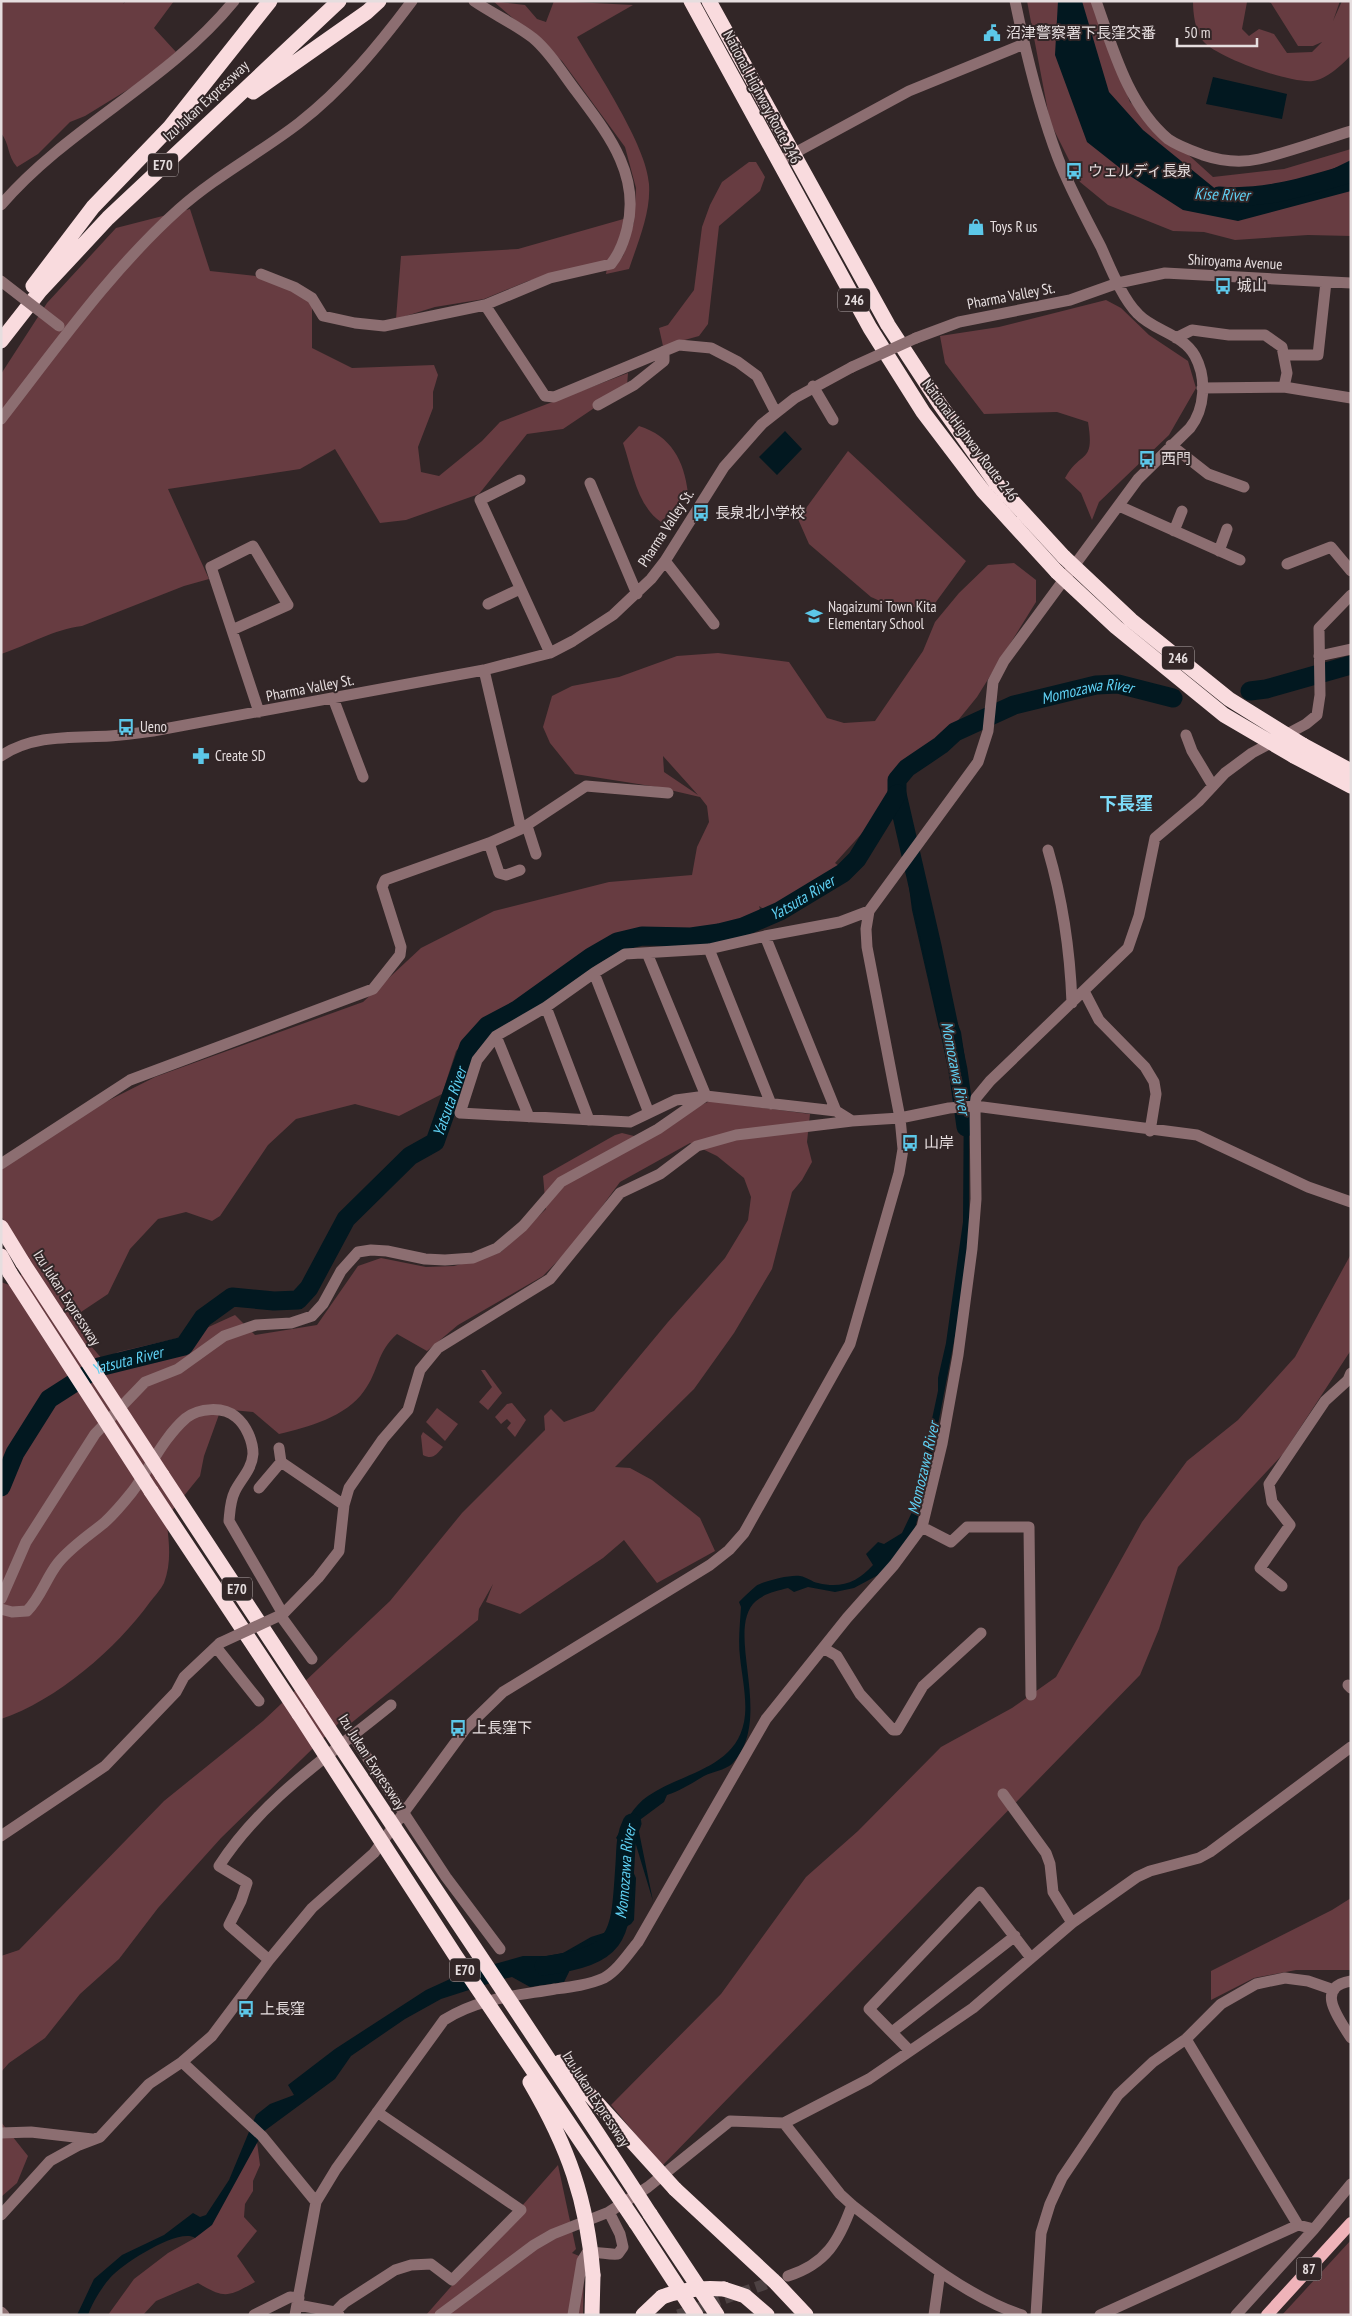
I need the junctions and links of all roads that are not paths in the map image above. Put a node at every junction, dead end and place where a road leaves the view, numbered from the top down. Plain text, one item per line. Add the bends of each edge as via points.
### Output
1 (234, 1) edge
2 (270, 1) edge
3 (330, 1) edge
4 (339, 1) edge
5 (379, 1) edge
6 (412, 1) edge
7 (474, 1) edge
8 (691, 1) edge
9 (709, 1) edge
10 (1014, 1) edge
11 (1096, 1) edge
12 (1024, 44) junction
13 (205, 126) junction
14 (1351, 130) edge
15 (792, 154) junction
16 (778, 162) junction
17 (1, 205) edge
18 (261, 274) dead end
19 (1, 281) edge
20 (1326, 282) junction
21 (1118, 283) junction
22 (1351, 283) edge
23 (33, 286) junction
24 (485, 305) junction
25 (1, 327) edge
26 (64, 328) junction
27 (1176, 338) junction
28 (1, 341) edge
29 (664, 351) junction
30 (1284, 355) junction
31 (813, 386) junction
32 (1284, 387) junction
33 (1202, 388) junction
34 (1351, 398) edge
35 (598, 405) dead end
36 (775, 412) junction
37 (1, 419) edge
38 (833, 420) dead end
39 (1171, 445) junction
40 (520, 480) dead end
41 (590, 483) dead end
42 (1244, 487) dead end
43 (1119, 506) junction
44 (1182, 511) dead end
45 (1228, 529) dead end
46 (1174, 531) junction
47 (1219, 551) junction
48 (1240, 560) dead end
49 (665, 561) junction
50 (1287, 564) dead end
51 (1351, 571) edge
52 (520, 589) junction
53 (637, 594) junction
54 (1351, 595) edge
55 (488, 604) dead end
56 (714, 624) dead end
57 (232, 630) junction
58 (1351, 649) edge
59 (550, 653) junction
60 (1319, 659) junction
61 (484, 670) junction
62 (333, 698) junction
63 (259, 712) junction
64 (1186, 735) dead end
65 (1298, 750) junction
66 (1, 756) edge
67 (1351, 770) edge
68 (363, 777) dead end
69 (1212, 786) junction
70 (1351, 786) edge
71 (668, 792) dead end
72 (524, 827) junction
73 (489, 843) junction
74 (1048, 850) dead end
75 (536, 854) dead end
76 (520, 870) dead end
77 (869, 911) junction
78 (765, 936) junction
79 (709, 949) junction
80 (647, 953) junction
81 (594, 973) junction
82 (1084, 991) junction
83 (1072, 1003) junction
84 (546, 1008) junction
85 (496, 1036) junction
86 (706, 1096) junction
87 (771, 1104) junction
88 (975, 1106) junction
89 (836, 1110) junction
90 (649, 1113) junction
91 (529, 1117) junction
92 (900, 1118) junction
93 (589, 1120) junction
94 (852, 1121) junction
95 (1150, 1131) junction
96 (1, 1164) edge
97 (1351, 1202) edge
98 (1, 1227) edge
99 (1, 1256) edge
100 (1351, 1373) edge
101 (279, 1448) dead end
102 (281, 1462) junction
103 (259, 1488) dead end
104 (344, 1505) junction
105 (922, 1527) junction
106 (1282, 1586) dead end
107 (1, 1599) edge
108 (1, 1610) edge
109 (282, 1615) junction
110 (981, 1633) dead end
111 (218, 1645) junction
112 (822, 1648) junction
113 (312, 1659) dead end
114 (1031, 1695) dead end
115 (259, 1702) dead end
116 (391, 1705) dead end
117 (353, 1736) junction
118 (1351, 1747) edge
119 (1003, 1794) dead end
120 (405, 1812) junction
121 (1, 1836) edge
122 (1072, 1923) junction
123 (1014, 1936) junction
124 (500, 1949) dead end
125 (455, 1955) junction
126 (1031, 1958) junction
127 (269, 1960) junction
128 (1351, 1981) edge
129 (1334, 1990) junction
130 (529, 2027) junction
131 (892, 2032) junction
132 (1351, 2038) edge
133 (1186, 2039) junction
134 (909, 2050) junction
135 (182, 2062) junction
136 (377, 2112) junction
137 (784, 2122) junction
138 (1, 2133) edge
139 (92, 2139) junction
140 (1351, 2184) edge
141 (316, 2202) junction
142 (852, 2205) junction
143 (608, 2212) junction
144 (1, 2215) edge
145 (1351, 2223) edge
146 (1298, 2225) junction
147 (1314, 2229) junction
148 (940, 2272) junction
149 (788, 2276) tunnel mouth
150 (298, 2306) edge
151 (1, 2312) edge
152 (337, 2313) edge
153 (4, 2315) edge
154 (254, 2315) edge
155 (440, 2315) edge
156 (573, 2315) edge
157 (592, 2315) edge
158 (643, 2315) edge
159 (696, 2315) edge
160 (717, 2315) edge
161 (767, 2315) edge
162 (806, 2315) edge
163 (934, 2315) edge
164 (1022, 2315) edge
165 (1036, 2315) edge
166 (1100, 2315) edge
167 (1236, 2315) edge
168 (1267, 2315) edge

1 - 17 street via 179,58 55,151
2 - 23 highway via 170,127 93,207
3 - 23 highway, Izu Jukan Expressway / E70 via 103,212
4 - 13 highway, Izu Jukan Expressway / E70
5 - 13 highway
6 - 26 street via 372,53 335,91 300,122 206,187 147,240
7 - 24 street via 533,39 548,54 614,142 624,164 631,193 631,215 626,235 611,264 550,278
8 - 16 highway, National Highway Route 246 / 246
9 - 15 highway, National Highway Route 246 / 246
10 - 12 street
11 - 14 street via 1120,68 1134,95 1159,130 1177,144 1212,158 1238,161 1259,159
12 - 15 street via 909,91
12 - 21 street via 1059,160
13 - 28 highway, Izu Jukan Expressway / E70 via 108,218 40,291
15 - 16 street
15 - 65 highway, National Highway Route 246 / 246, bridge via 888,325 995,482 1064,557 1131,620
16 - 65 highway, National Highway Route 246 / 246, bridge via 870,328 923,412 983,491 1057,572 1116,627 1224,715
18 - 24 street via 312,298 323,316 355,323 384,326
19 - 26 street, bridge
20 - 21 street, Shiroyama Avenue via 1165,274
20 - 22 street, Shiroyama Avenue
20 - 30 street via 1318,355
21 - 27 street via 1138,314
21 - 31 street, Pharma Valley St., bridge via 1070,300 943,326
23 - 25 highway, Izu Jukan Expressway / E70
24 - 29 street via 545,396 554,397
26 - 37 street
27 - 30 street via 1192,330 1265,334 1282,347
27 - 33 street via 1195,355
29 - 35 street via 664,361 634,385
29 - 36 street via 679,345 711,348 738,362 757,376
30 - 32 street via 1287,373
31 - 36 street, Pharma Valley St.
31 - 38 street
32 - 33 street
32 - 34 street
33 - 39 street via 1198,418
36 - 49 street, Pharma Valley St. via 724,466
39 - 42 street via 1208,474
39 - 43 street via 1146,469
40 - 52 street via 480,500
41 - 53 street
43 - 46 street
43 - 77 street via 1004,661 993,682 988,731 978,762
44 - 46 street
45 - 47 street
46 - 47 street
47 - 48 street
49 - 53 street, Pharma Valley St.
49 - 56 street
50 - 51 street via 1331,547
52 - 55 street
52 - 59 street
53 - 59 street, Pharma Valley St. via 593,629
54 - 60 street via 1319,628
57 - 57 street via 211,567 253,546 288,605
57 - 63 street
58 - 60 street
59 - 61 street, Pharma Valley St.
60 - 69 street via 1320,695 1316,715 1306,724 1252,753
61 - 62 street, Pharma Valley St.
61 - 72 street
62 - 63 street, Pharma Valley St.
62 - 68 street
63 - 66 street, Pharma Valley St. via 114,736 48,739 28,743
64 - 69 street
65 - 67 highway, National Highway Route 246 / 246
65 - 70 highway, National Highway Route 246 / 246
69 - 82 street via 1155,838 1139,916 1128,948
71 - 72 street via 586,786
72 - 73 street
72 - 75 street
73 - 76 street via 499,873 506,875
73 - 96 street via 385,880 382,886 401,947 400,955 373,989 130,1080
74 - 83 street via 1064,916
77 - 78 street via 840,922
77 - 92 street via 867,947
78 - 79 street
78 - 89 street
79 - 80 street
79 - 87 street
80 - 81 street via 625,954
80 - 86 street
81 - 84 street
81 - 90 street
82 - 83 street
82 - 95 street via 1099,1020 1145,1067 1154,1082 1156,1094
83 - 88 street via 990,1081 976,1098
84 - 85 street
84 - 93 street
85 - 91 street
85 - 91 street via 477,1060 460,1113
86 - 87 street
86 - 90 street via 676,1100
86 - 107 street via 658,1129 561,1182 523,1226 497,1248 473,1258 445,1260 387,1251 358,1252 341,1271 323,1304 312,1316 291,1323 256,1325 224,1336 178,1369 145,1382 96,1434 26,1542
87 - 89 street
88 - 92 street
88 - 95 street
88 - 105 street via 976,1199 972,1249 942,1444
89 - 94 street
90 - 93 street via 630,1122
91 - 93 street
92 - 94 street
92 - 120 street via 903,1149 899,1173 850,1344 744,1534 710,1565 503,1692 466,1728
94 - 104 street via 736,1135 697,1146 660,1174 620,1193 550,1279 438,1348 420,1370 408,1410 349,1488
95 - 97 street via 1197,1135 1308,1188
98 - 130 highway, Izu Jukan Expressway / E70, bridge via 422,1872
99 - 125 highway, E70, bridge
100 - 106 street via 1348,1380 1325,1401 1269,1484 1272,1502 1290,1526 1260,1568
101 - 102 street
102 - 103 street
102 - 104 street
104 - 109 street via 339,1551
105 - 112 street via 894,1565
105 - 114 street via 950,1542 967,1527 1029,1527
108 - 109 street via 27,1611 57,1564 106,1521 188,1417 203,1410 218,1409 235,1416 244,1425 253,1454 248,1472 235,1490 229,1521
109 - 111 street, bridge
109 - 113 street
110 - 112 street via 923,1686 897,1730 893,1730 860,1694 837,1656
111 - 115 street
111 - 121 street via 184,1677 176,1692 105,1766
112 - 136 street via 766,1719 638,1942 623,1962 605,1977 588,1984 484,2001 444,2020
116 - 117 street
117 - 120 street
117 - 127 street via 262,1810 219,1866 247,1883 229,1925
118 - 122 street via 1210,1852 1150,1871
119 - 122 street via 1046,1853 1053,1892
120 - 124 street via 446,1877
120 - 127 street via 374,1853 312,1908
122 - 126 street
123 - 126 street
123 - 131 street
123 - 131 street via 980,1892 869,2009
125 - 157 highway, bridge via 553,2122 568,2156 586,2216 593,2275
125 - 159 highway, E70, bridge
126 - 134 street via 966,2014
127 - 135 street via 212,2036
128 - 129 street
129 - 132 street via 1331,2002
129 - 133 street via 1308,1981 1285,1978 1256,1984 1221,2004
130 - 160 highway, Izu Jukan Expressway / E70, bridge
130 - 162 highway, bridge via 675,2189
131 - 134 street
133 - 146 street
133 - 165 street via 1153,2062 1118,2095 1062,2178 1041,2233
134 - 137 street via 868,2079
135 - 139 street via 149,2084 113,2126 100,2137
135 - 141 street via 247,2120
136 - 141 street via 336,2168
136 - 152 street via 520,2210 452,2280 431,2264 403,2267 344,2303
137 - 142 street
137 - 143 street via 730,2121 648,2188
138 - 139 street via 31,2132
139 - 144 street via 50,2161
140 - 147 street
141 - 150 street
142 - 148 street
142 - 149 street via 838,2241 803,2271
143 - 155 street via 534,2245
143 - 156 street via 623,2247 618,2254 587,2253 582,2261
145 - 168 main road, 87
146 - 147 street
146 - 166 street
147 - 167 street
148 - 163 street
148 - 164 street
150 - 152 street
150 - 154 street via 290,2297
151 - 153 street
158 - 161 highway, bridge via 662,2297 684,2289 724,2289 745,2296

